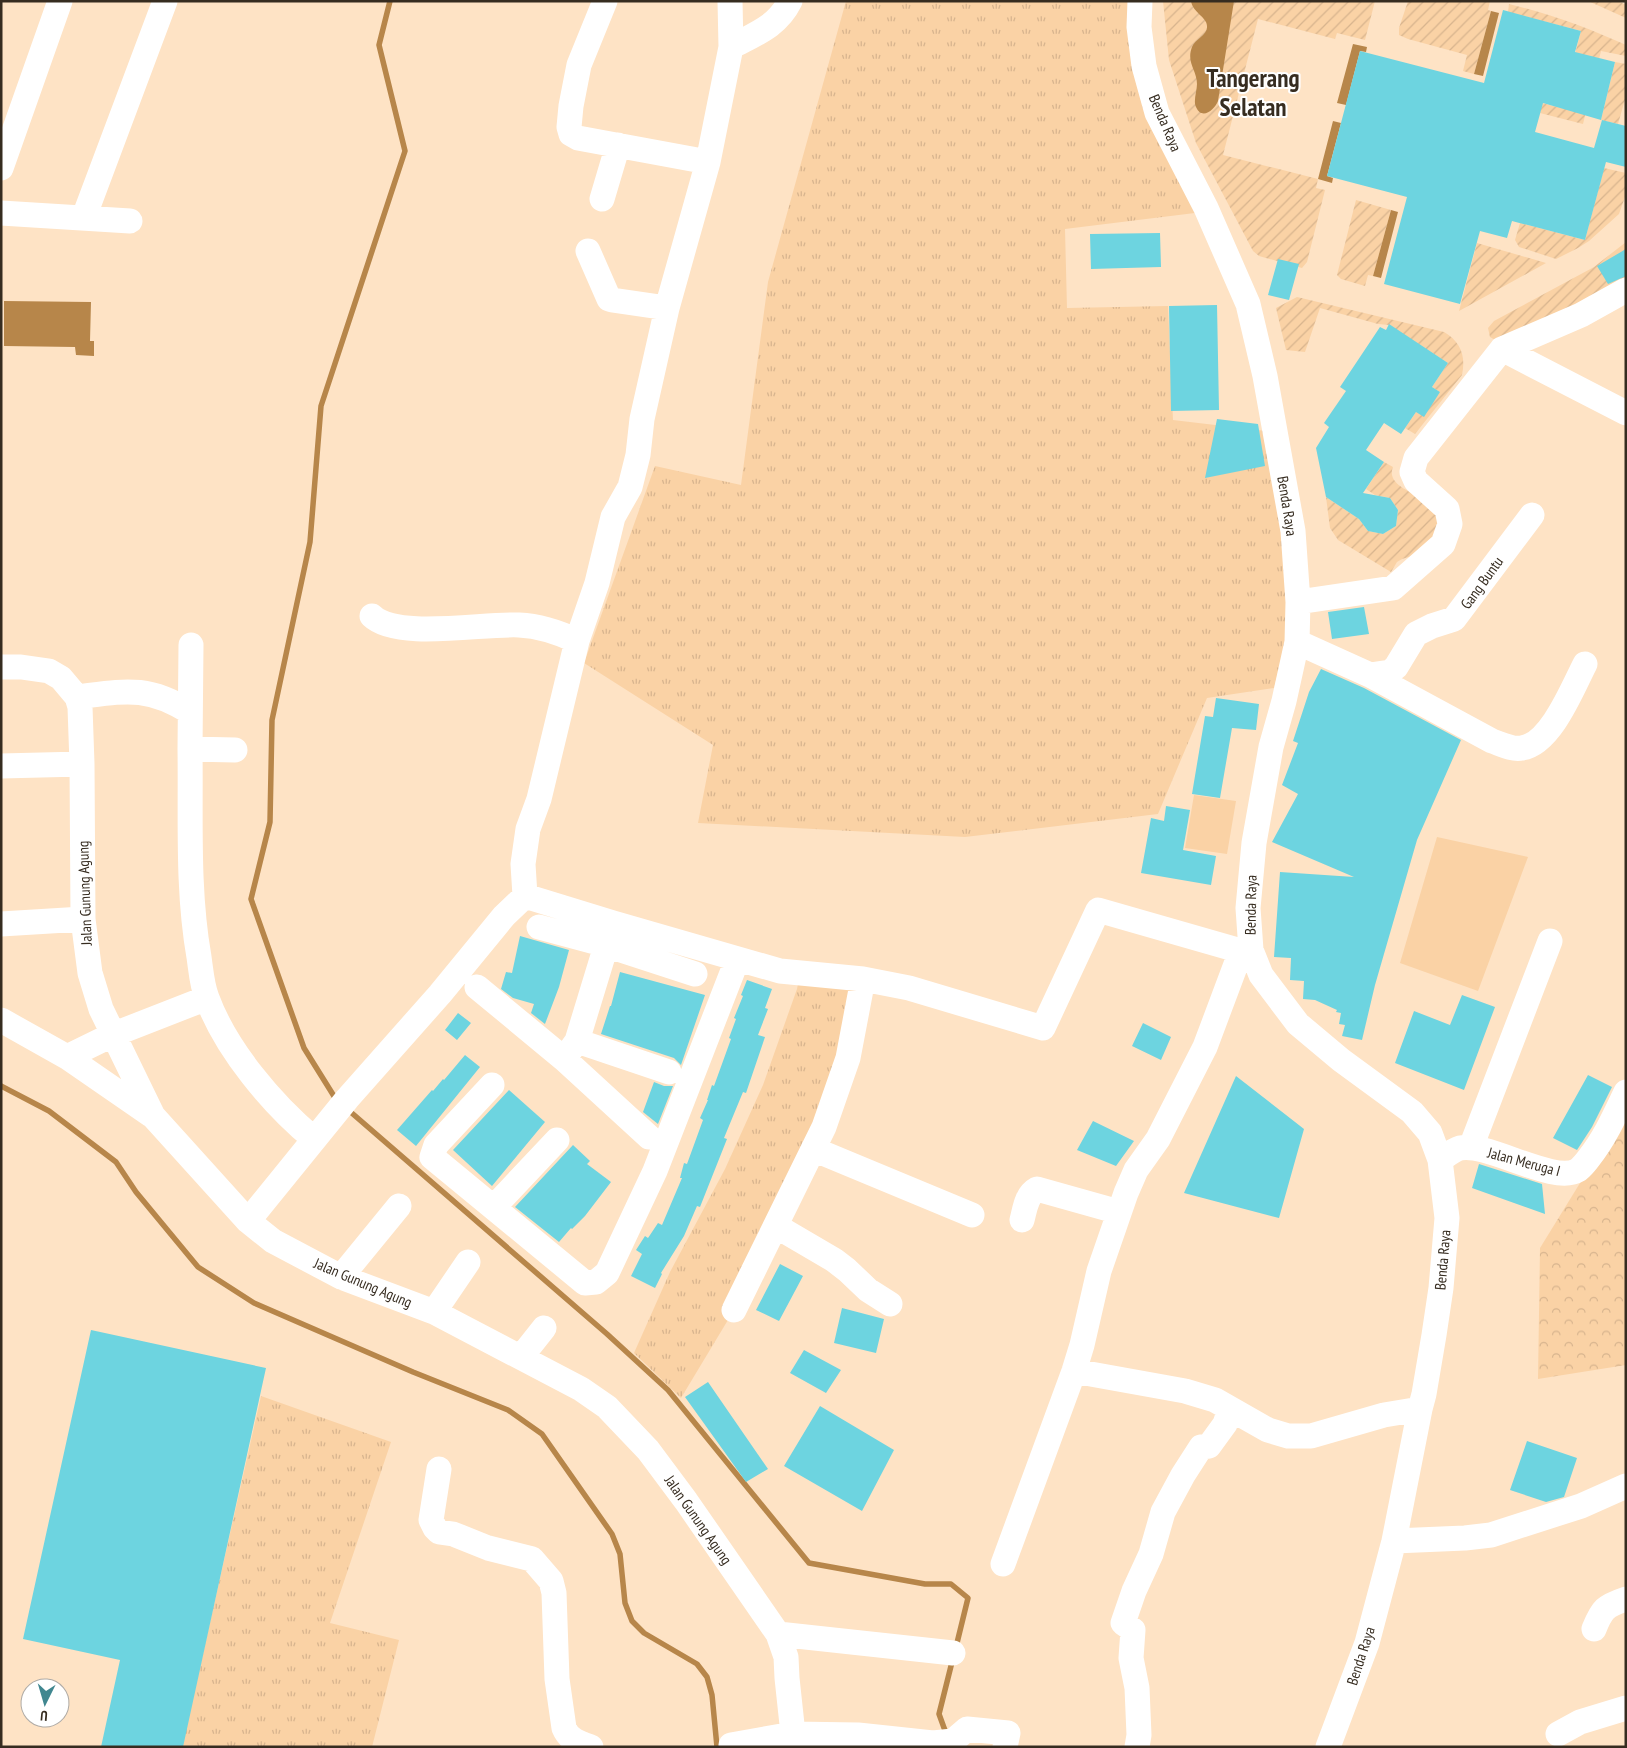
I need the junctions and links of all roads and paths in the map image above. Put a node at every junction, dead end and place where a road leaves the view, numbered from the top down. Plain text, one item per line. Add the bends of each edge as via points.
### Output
1 (60, 1) edge
2 (165, 1) edge
3 (730, 1) edge
4 (790, 1) edge
5 (1140, 1) edge
6 (606, 2) edge
7 (731, 47) junction
8 (618, 145) junction
9 (708, 162) junction
10 (1, 168) edge
11 (602, 199) dead end
12 (1, 213) edge
13 (84, 217) junction
14 (130, 221) dead end
15 (588, 251) dead end
16 (1626, 290) edge
17 (667, 308) junction
18 (1502, 349) junction
19 (1626, 413) edge
20 (1532, 515) dead end
21 (1298, 602) junction
22 (372, 616) dead end
23 (577, 641) junction
24 (1297, 642) junction
25 (191, 646) dead end
26 (1585, 664) dead end
27 (1, 667) edge
28 (1370, 675) junction
29 (78, 697) junction
30 (190, 712) junction
31 (190, 749) junction
32 (235, 750) dead end
33 (82, 764) junction
34 (1, 766) edge
35 (525, 896) junction
36 (84, 919) junction
37 (1, 924) edge
38 (539, 927) dead end
39 (609, 934) junction
40 (1550, 941) dead end
41 (1246, 950) junction
42 (738, 960) junction
43 (695, 974) dead end
44 (863, 979) junction
45 (477, 987) dead end
46 (207, 998) junction
47 (1, 1020) edge
48 (112, 1035) junction
49 (571, 1050) junction
50 (67, 1057) junction
51 (670, 1072) dead end
52 (492, 1085) dead end
53 (1626, 1092) edge
54 (153, 1116) junction
55 (649, 1137) dead end
56 (314, 1139) junction
57 (557, 1140) dead end
58 (1471, 1147) junction
59 (813, 1149) junction
60 (1440, 1160) junction
61 (399, 1206) dead end
62 (494, 1207) junction
63 (1119, 1212) junction
64 (972, 1215) dead end
65 (1022, 1220) dead end
66 (248, 1221) junction
67 (776, 1226) junction
68 (468, 1262) dead end
69 (340, 1277) junction
70 (890, 1304) dead end
71 (734, 1310) dead end
72 (434, 1312) junction
73 (544, 1328) dead end
74 (521, 1357) junction
75 (1074, 1371) junction
76 (1230, 1409) junction
77 (1420, 1409) junction
78 (439, 1469) dead end
79 (1626, 1486) edge
80 (1394, 1542) junction
81 (1004, 1564) dead end
82 (1626, 1599) edge
83 (1594, 1629) dead end
84 (778, 1634) junction
85 (954, 1653) dead end
86 (1626, 1708) edge
87 (1558, 1734) dead end
88 (795, 1740) edge
89 (731, 1745) dead end
90 (591, 1747) edge
91 (1005, 1747) edge
92 (1137, 1747) edge
93 (1328, 1747) edge

1 - 10 street
2 - 13 street
3 - 7 street
4 - 7 street via 763,32
5 - 21 street, Benda Raya via 1139,27 1144,66 1157,113 1206,208 1248,304 1293,531
6 - 8 street via 579,64 569,127 571,134 578,138
7 - 9 street
8 - 9 street
8 - 11 street
9 - 17 street
12 - 13 street
13 - 14 street
15 - 17 street via 609,298
16 - 18 street via 1581,315
17 - 23 street via 630,487 613,517 597,583
18 - 19 street
18 - 21 street via 1416,458 1412,472 1416,481 1447,509 1450,524 1443,544 1393,588
20 - 28 street, Gang Buntu via 1454,619 1416,634 1390,672
21 - 24 street, Benda Raya
22 - 23 street via 382,623 411,628 540,627
23 - 35 street via 540,799 528,829 523,864
24 - 28 street
24 - 41 street, Benda Raya via 1271,747 1254,843
25 - 30 street
26 - 28 street via 1544,735 1522,748 1492,741
27 - 29 street via 49,671 61,678
29 - 30 street via 122,691 142,692 176,703
29 - 33 street, Jalan Gunung Agung
30 - 31 street
31 - 32 street
31 - 46 street via 194,929
33 - 34 street
33 - 36 street, Jalan Gunung Agung
35 - 39 street
35 - 56 street via 504,916
36 - 37 street
36 - 48 street, Jalan Gunung Agung via 90,973
38 - 39 street
39 - 42 street
39 - 43 street
39 - 49 street
40 - 58 street
41 - 44 street via 1098,910 1054,1027
41 - 60 street, Benda Raya via 1298,1024 1412,1112 1430,1133
41 - 63 street via 1205,1047 1158,1138 1136,1170
42 - 44 street via 780,971
42 - 62 street via 655,1171 607,1273 596,1282 585,1284
44 - 59 street via 848,1058
45 - 49 street
46 - 48 street
46 - 56 street via 225,1036 250,1071 283,1111
47 - 50 street
48 - 50 street
48 - 54 street, Jalan Gunung Agung
49 - 51 street
49 - 55 street
50 - 54 street
52 - 62 street via 436,1145 432,1157
53 - 58 street, Jalan Meruga I via 1599,1146 1580,1169 1571,1173 1523,1164
54 - 66 street, Jalan Gunung Agung
56 - 66 street
57 - 62 street
58 - 60 street, Jalan Meruga I via 1458,1148
59 - 64 street
59 - 67 street
60 - 77 street, Benda Raya via 1447,1218 1436,1326
61 - 69 street
63 - 65 street via 1037,1189 1028,1199
63 - 75 street via 1099,1271
66 - 69 street, Jalan Gunung Agung via 273,1241
67 - 70 street via 834,1260 868,1290
67 - 71 street
68 - 72 street
69 - 72 street, Jalan Gunung Agung
72 - 74 street, Jalan Gunung Agung
73 - 74 street
74 - 84 street, Jalan Gunung Agung via 607,1407 648,1450
75 - 76 street via 1185,1391 1215,1400
75 - 81 street
76 - 77 street via 1268,1430 1288,1436 1311,1436 1384,1415
76 - 92 street via 1225,1424 1209,1446 1201,1447 1163,1512 1151,1554 1123,1623 1133,1630 1131,1658 1137,1688
77 - 80 street, Benda Raya
78 - 90 street via 431,1520 439,1532 532,1558 552,1581 557,1679 564,1728 572,1739
79 - 80 street via 1581,1506 1491,1535
80 - 93 street, Benda Raya via 1367,1643
82 - 83 street via 1601,1612
84 - 85 street
84 - 88 street, Jalan Gunung Agung via 786,1657
86 - 87 street via 1580,1722
88 - 89 street
88 - 91 street via 858,1735 943,1742 968,1730 1008,1733

